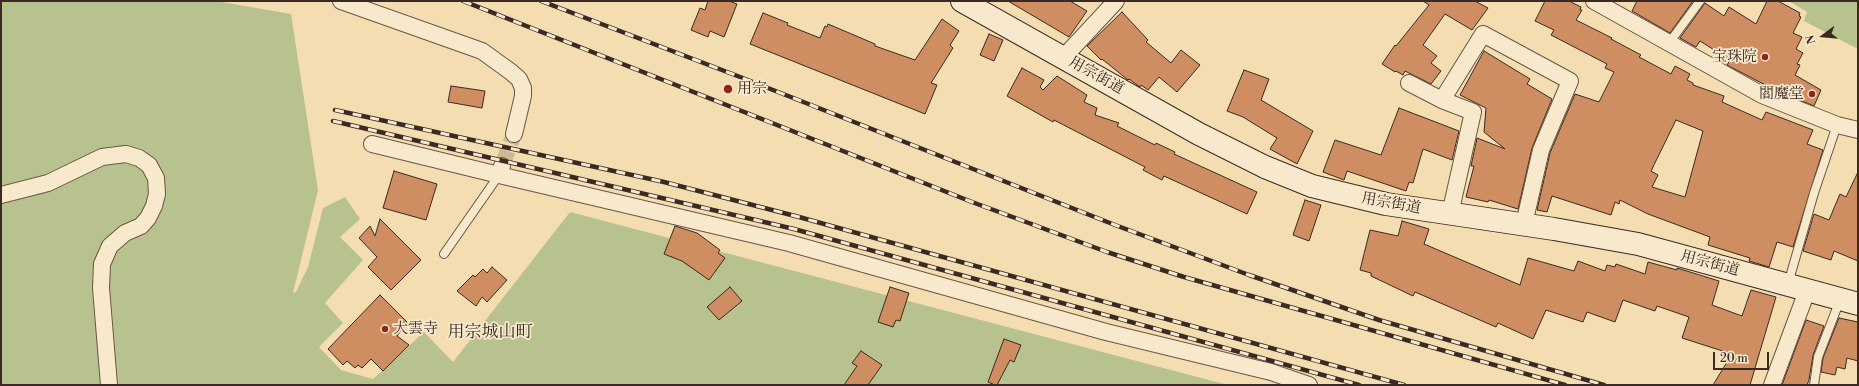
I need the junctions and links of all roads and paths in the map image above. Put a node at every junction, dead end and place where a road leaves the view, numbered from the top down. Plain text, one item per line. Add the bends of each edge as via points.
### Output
1 (341, 1) edge
2 (962, 1) edge
3 (1116, 1) edge
4 (1594, 1) edge
5 (1700, 1) edge
6 (1669, 43) junction
7 (1063, 58) junction
8 (1409, 83) dead end
9 (1442, 100) junction
10 (1837, 125) junction
11 (1858, 130) edge
12 (514, 134) tunnel mouth
13 (372, 144) dead end
14 (500, 170) junction
15 (1, 196) edge
16 (1450, 214) junction
17 (1524, 224) junction
18 (444, 254) dead end
19 (1798, 288) junction
20 (1849, 301) edge
21 (109, 385) edge
22 (1309, 385) edge
23 (1772, 385) edge
24 (1814, 385) edge

1 - 12 street via 482,51 511,72 519,79 523,88
2 - 7 main road, 用宗街道
3 - 7 street
4 - 6 street
5 - 6 lane
6 - 10 street via 1762,95
7 - 16 main road, 用宗街道 via 1199,134 1287,176 1344,195
8 - 9 street
9 - 16 street via 1473,112
9 - 17 street via 1483,34 1570,81 1541,150
10 - 11 street
10 - 19 lane via 1814,193
13 - 14 street
14 - 18 lane
14 - 22 street via 789,243 1106,332 1270,372
15 - 21 street via 48,183 102,157 126,154 149,164 156,178 157,194 154,206 141,226 125,233 110,246 102,264 101,288
16 - 17 main road, 用宗街道
17 - 19 main road, 用宗街道 via 1638,244
19 - 20 main road, 用宗街道
19 - 23 street
20 - 24 lane via 1818,356

